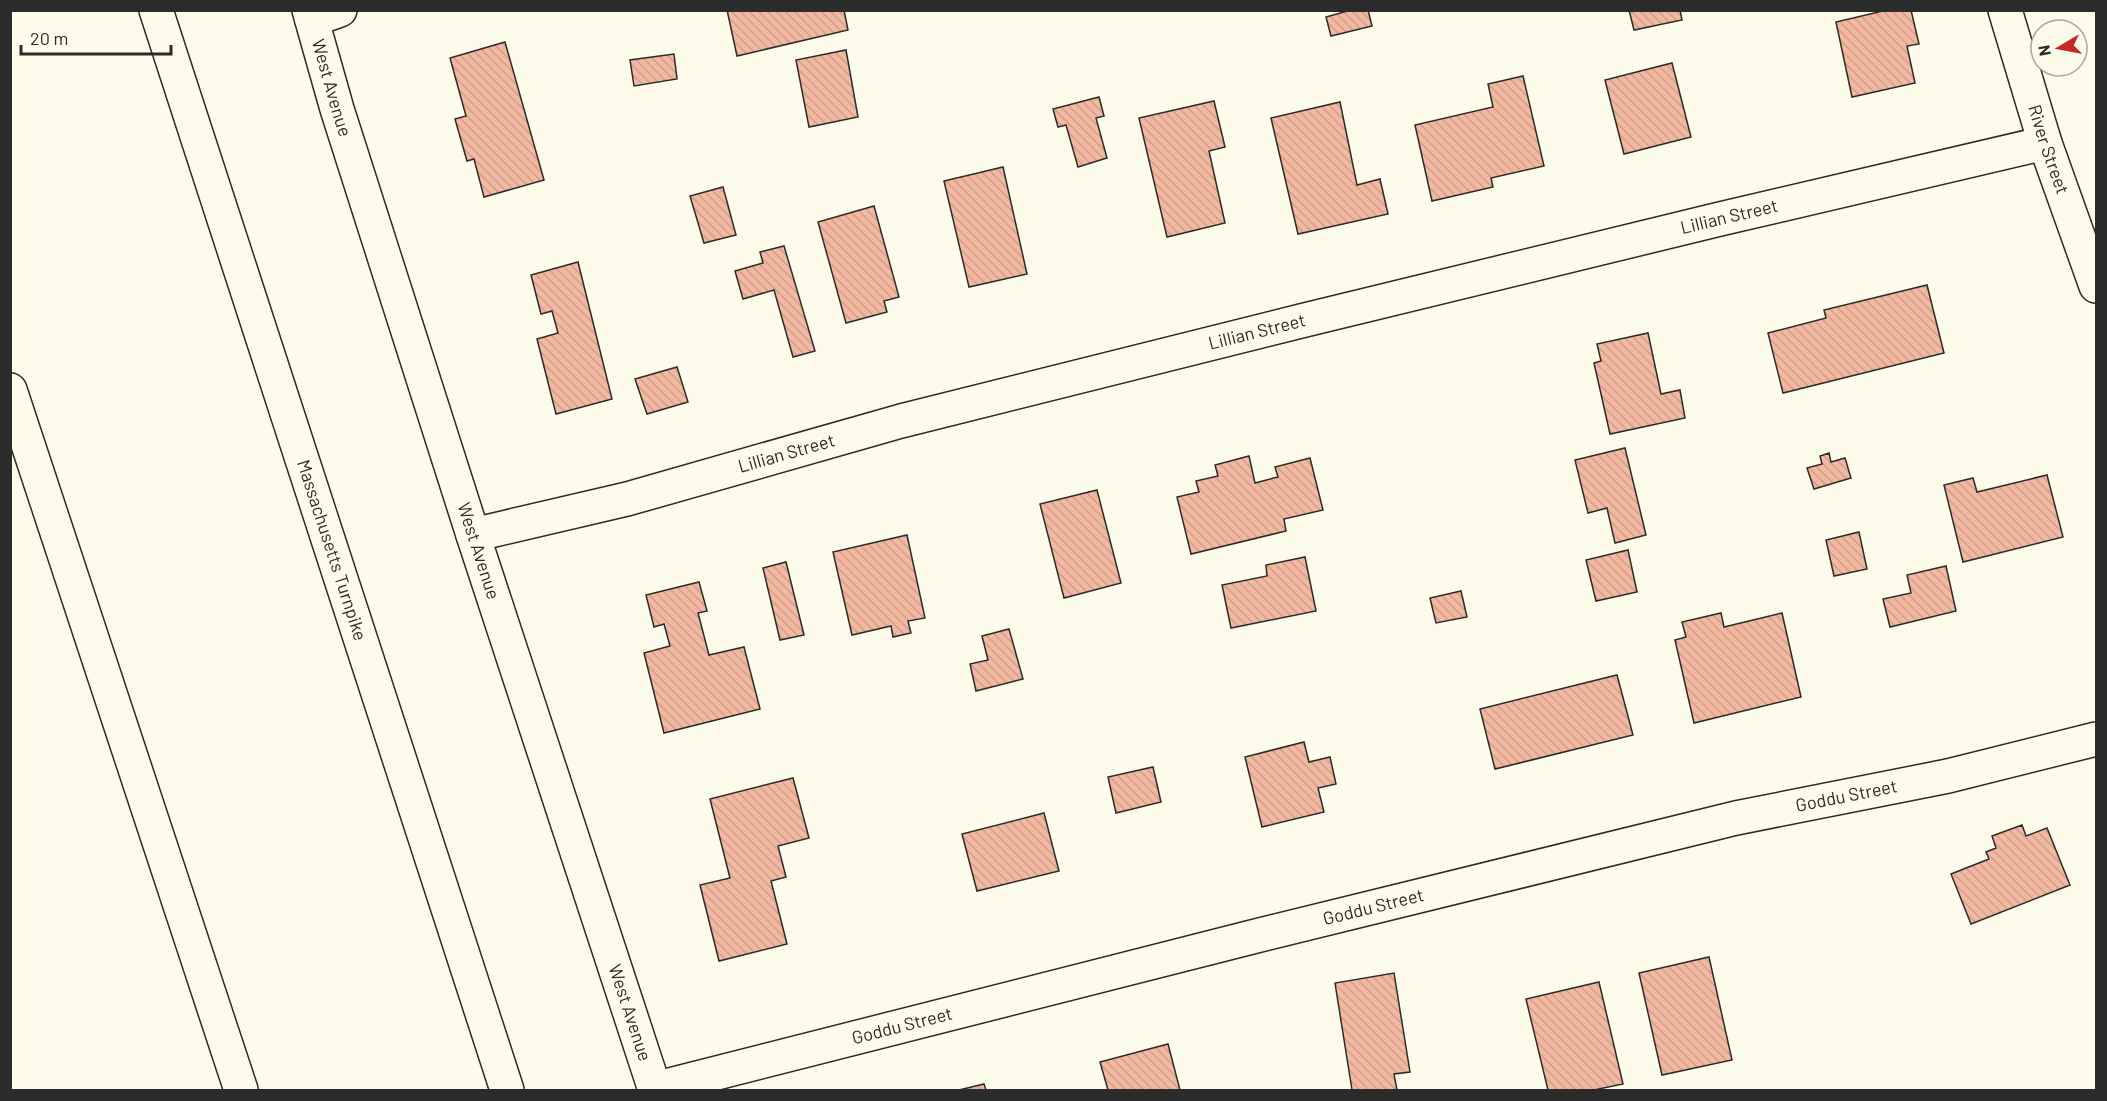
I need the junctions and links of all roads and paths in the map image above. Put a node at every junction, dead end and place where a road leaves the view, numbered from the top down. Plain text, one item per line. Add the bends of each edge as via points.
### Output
1 (156, 10) edge
2 (2005, 10) edge
3 (321, 14) edge
4 (2046, 143) junction
5 (2097, 286) edge
6 (10, 390) edge
7 (473, 535) junction
8 (2097, 740) edge
9 (241, 1090) edge
10 (507, 1090) edge
11 (654, 1090) edge

1 - 10 main road, Massachusetts Turnpike
2 - 4 main road, River Street
3 - 7 main road, West Avenue via 341,120
4 - 5 main road, River Street
4 - 7 main road, Lillian Street via 1305,320 901,421 627,499
6 - 9 main road
7 - 11 main road, West Avenue
8 - 11 main road, Goddu Street via 1948,776 1736,818

